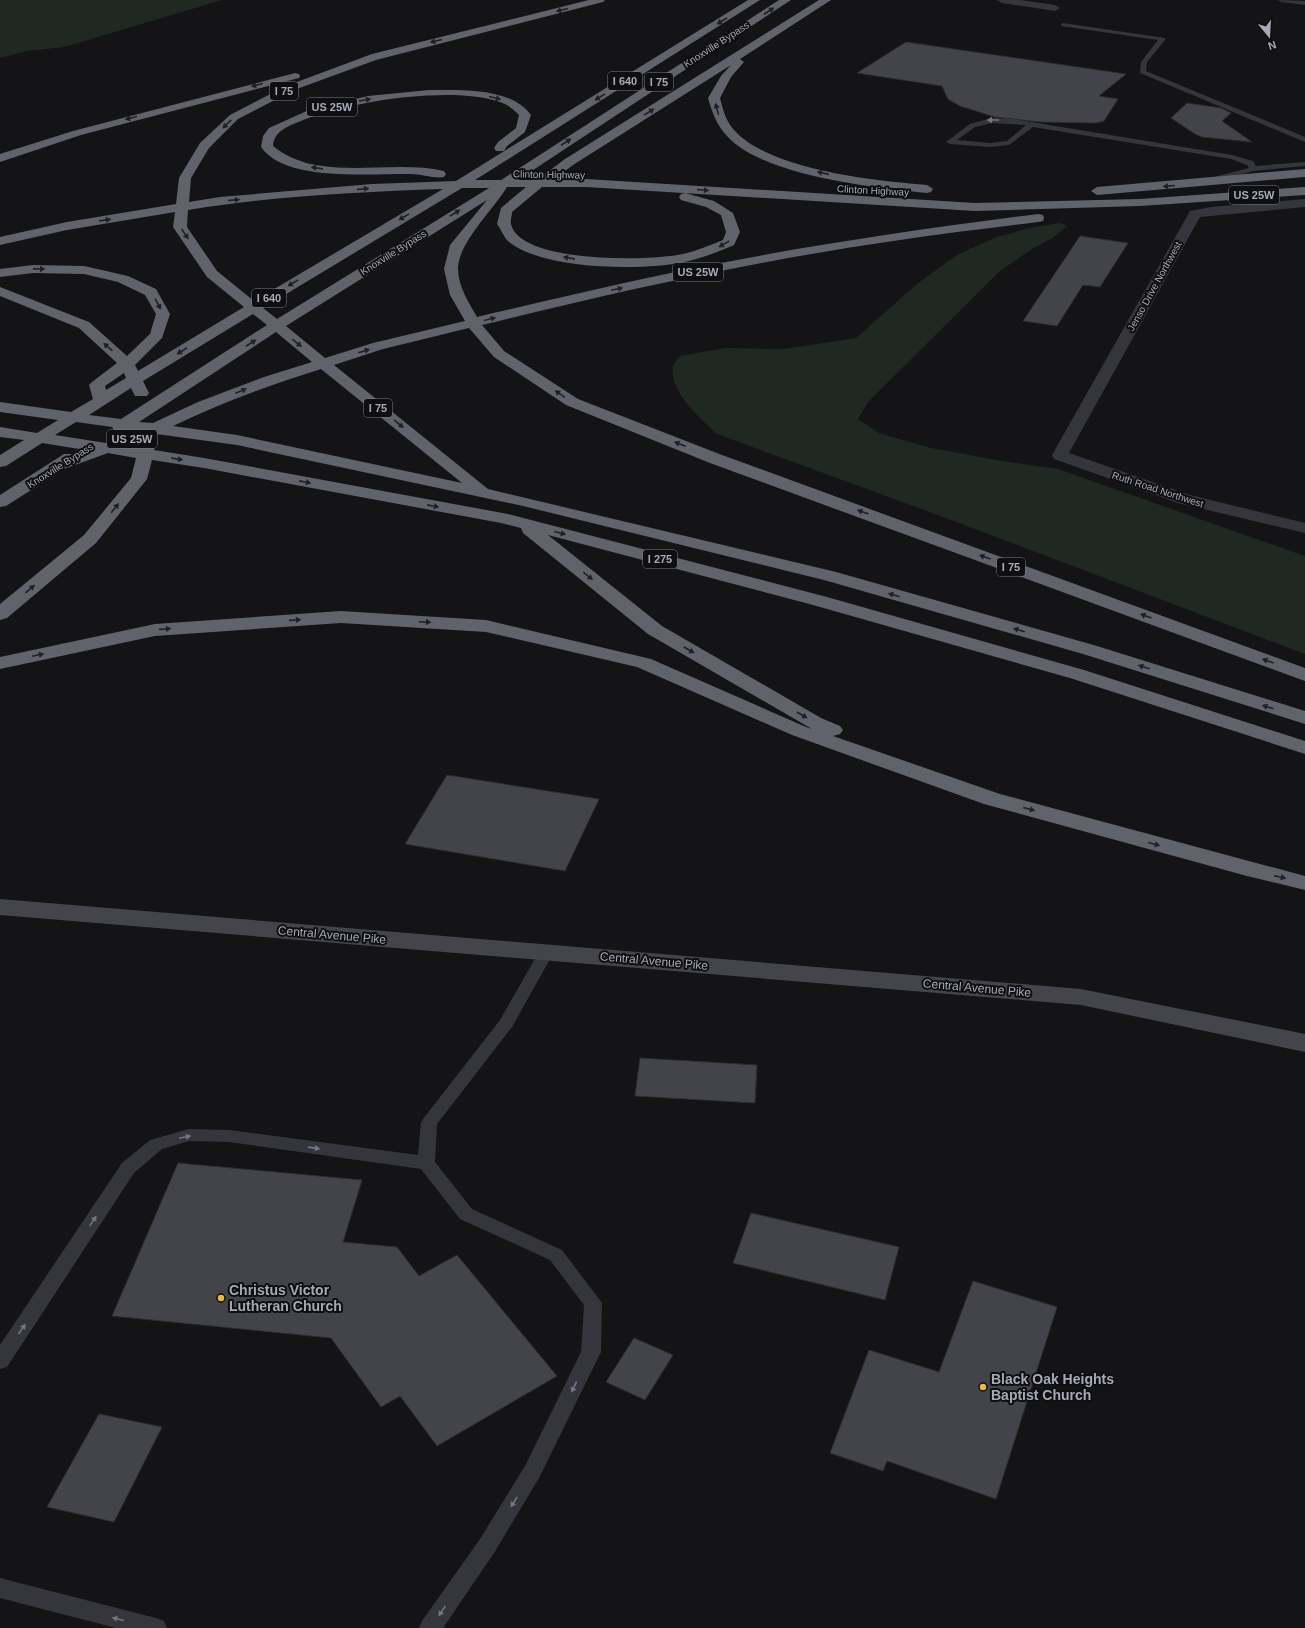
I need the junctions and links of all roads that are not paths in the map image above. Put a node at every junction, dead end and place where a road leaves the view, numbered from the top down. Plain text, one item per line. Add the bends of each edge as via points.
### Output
1 (600, 0) edge
2 (755, 0) edge
3 (786, 0) edge
4 (826, 0) edge
5 (1002, 0) edge
6 (1281, 0) edge
7 (1305, 3) edge
8 (1055, 8) dead end
9 (1063, 25) dead end
10 (757, 44) junction
11 (376, 56) junction
12 (1032, 124) junction
13 (1305, 140) edge
14 (0, 158) edge
15 (494, 163) junction
16 (1305, 164) edge
17 (1254, 169) junction
18 (440, 174) junction
19 (1305, 174) edge
20 (282, 183) dead end
21 (546, 183) junction
22 (1198, 183) junction
23 (935, 190) dead end
24 (198, 191) dead end
25 (1305, 191) edge
26 (494, 192) junction
27 (1087, 192) dead end
28 (1036, 194) dead end
29 (167, 196) dead end
30 (1204, 200) junction
31 (1305, 203) edge
32 (0, 241) edge
33 (0, 273) edge
34 (0, 291) edge
35 (101, 401) junction
36 (0, 406) edge
37 (0, 432) edge
38 (1060, 455) joint
39 (0, 462) edge
40 (57, 466) junction
41 (0, 502) edge
42 (1305, 528) edge
43 (0, 614) edge
44 (0, 663) edge
45 (1305, 675) edge
46 (1305, 718) edge
47 (1305, 748) edge
48 (992, 799) junction
49 (1305, 883) edge
50 (0, 907) edge
51 (546, 952) junction
52 (1305, 1043) edge
53 (426, 1163) junction
54 (0, 1362) edge
55 (0, 1588) edge
56 (156, 1628) edge
57 (430, 1628) edge

1 -> 11 highway, I 75
2 -> 15 highway, Knoxville Bypass / I 640
26 -> 3 highway, Knoxville Bypass / I 75 via 533,163
4 - 10 highway
5 - 8 street
6 - 7 lane
9 - 13 lane via 1163,39 1144,62 1142,72
21 -> 10 highway via 693,198 727,214 733,232 729,242 708,252 683,258 637,263 585,261 540,252 513,239 504,224 506,211 569,162
23 -> 10 highway via 859,182 798,168 756,151 734,137 719,118 714,98 726,76
11 -> 14 highway via 138,116
11 -> 48 highway, I 75 via 290,88 234,117 204,146 185,178 180,227 212,274 655,630 814,722
12 -> 12 lane via 989,120 974,123 950,142 990,145 1009,143
12 - 17 lane via 1232,157 1250,163
18 -> 15 highway, US 25W via 416,170 331,170 301,166 284,161 273,154 267,147 268,140 272,132 302,116 347,104 430,93 476,95 507,101 520,108 525,115 521,130 502,144
15 -> 35 highway, Knoxville Bypass / I 640
16 - 17 lane
17 - 22 lane via 1228,178
18 - 20 highway
18 - 28 highway, Clinton Highway / US 25W via 540,173 639,176 976,195
19 - 22 highway, US 25W
21 -> 30 highway via 637,186 976,207 1076,206
32 -> 21 highway via 67,226 220,201 372,188
22 -> 27 highway, US 25W
24 - 29 highway
25 - 30 highway, US 25W
40 -> 26 highway, Knoxville Bypass / I 640 via 325,294
45 -> 26 highway, I 75 via 724,461 572,402 500,354 475,326 457,295 451,269 457,246
40 -> 30 highway, US 25W via 134,438 204,405 269,380 378,346 587,295 736,264 899,236
31 - 38 street, Jenso Drive Northwest via 1195,214
33 -> 35 highway via 33,269 84,270 123,278 151,292 163,314 156,335 132,360 97,385
43 -> 34 highway via 90,538 139,479 153,420 127,364 84,325
35 - 39 highway, Knoxville Bypass / I 640
46 -> 36 highway, I 275 via 1090,650 830,576 531,503 236,440
37 -> 47 highway, I 275 via 204,463 502,518 850,609 1077,674
38 - 42 street, Ruth Road Northwest via 1184,500
40 - 41 highway, Knoxville Bypass / I 640
44 -> 48 highway via 155,630 340,617 486,626 644,663 799,731
48 -> 49 highway, I 75 via 1255,872
50 - 51 main road, Central Avenue Pike
51 - 52 main road, Central Avenue Pike via 1080,997
51 - 53 lane via 506,1023 429,1123
54 -> 53 lane via 128,1168 156,1144 189,1135 229,1136
53 -> 57 lane via 466,1214 556,1255 593,1303 591,1352 532,1472 487,1546
56 -> 55 lane

